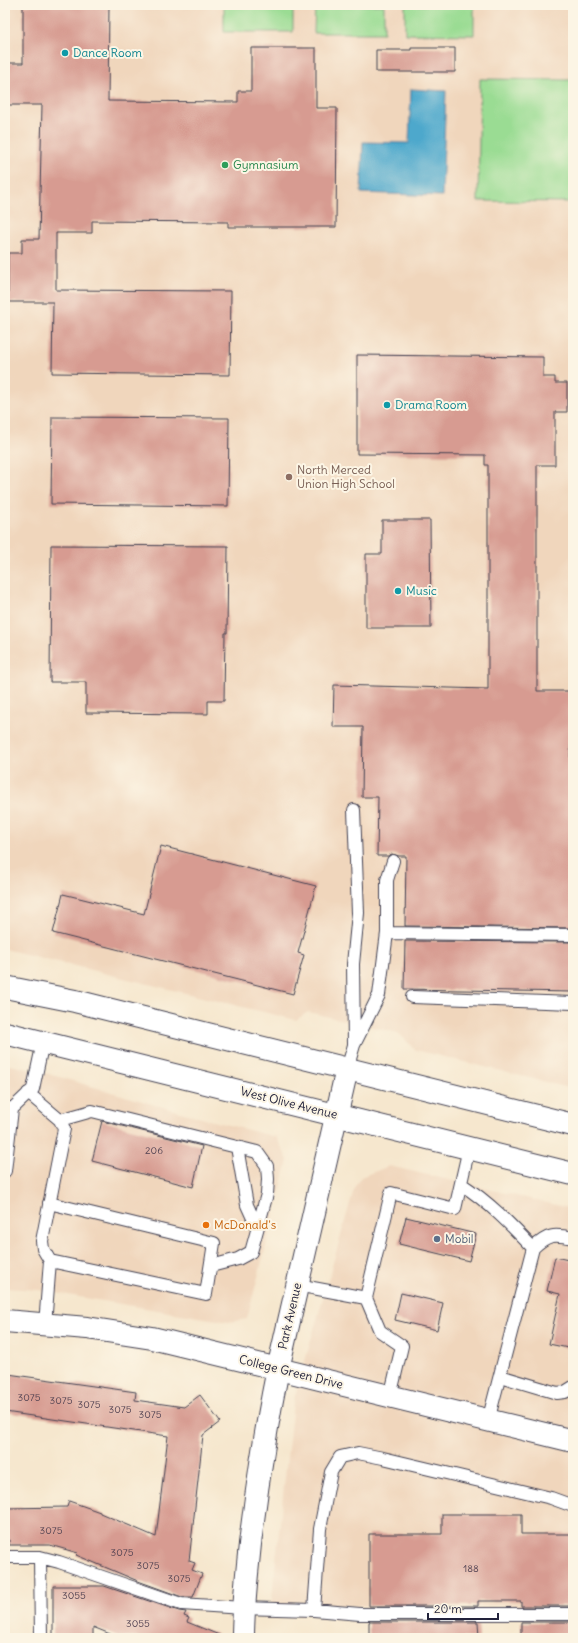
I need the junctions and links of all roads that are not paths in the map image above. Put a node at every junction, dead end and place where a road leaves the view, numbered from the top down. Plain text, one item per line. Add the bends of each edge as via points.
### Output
1 (354, 810) dead end
2 (394, 861) dead end
3 (387, 933) junction
4 (573, 935) edge
5 (5, 987) edge
6 (412, 997) dead end
7 (573, 1003) edge
8 (5, 1032) edge
9 (43, 1042) junction
10 (354, 1045) junction
11 (348, 1068) junction
12 (28, 1093) junction
13 (9, 1108) edge
14 (336, 1114) junction
15 (60, 1120) junction
16 (573, 1125) edge
17 (237, 1147) junction
18 (469, 1148) junction
19 (5, 1171) edge
20 (573, 1174) edge
21 (461, 1184) junction
22 (49, 1203) junction
23 (257, 1227) junction
24 (573, 1238) edge
25 (533, 1248) junction
26 (50, 1261) junction
27 (211, 1266) junction
28 (297, 1285) junction
29 (366, 1298) junction
30 (5, 1321) edge
31 (45, 1325) junction
32 (278, 1369) junction
33 (500, 1376) junction
34 (573, 1387) edge
35 (390, 1397) junction
36 (488, 1420) junction
37 (573, 1441) edge
38 (573, 1506) edge
39 (5, 1557) edge
40 (40, 1557) junction
41 (243, 1608) junction
42 (314, 1610) junction
43 (573, 1614) edge
44 (41, 1638) edge
45 (243, 1638) edge

1 - 10 lane via 358,913 353,964
2 - 3 lane via 387,880
3 - 4 lane
3 - 10 lane via 379,995
5 - 11 street via 75,1001
6 - 7 lane
8 - 9 street, West Olive Avenue
9 - 12 lane via 33,1089
9 - 14 street, West Olive Avenue
10 - 11 lane
11 - 14 street, Park Avenue
11 - 16 street
12 - 13 lane
12 - 15 lane
13 - 19 lane
14 - 18 street, West Olive Avenue
14 - 28 street, Park Avenue
15 - 17 lane via 92,1111
15 - 22 lane via 64,1129
17 - 23 lane via 248,1204
17 - 23 lane via 257,1152 267,1166 267,1194
18 - 20 street, West Olive Avenue
18 - 21 lane
21 - 25 lane via 502,1216
21 - 29 lane via 455,1209 391,1193
22 - 26 lane via 42,1241 43,1249
22 - 27 lane via 214,1243
23 - 27 lane via 251,1252 238,1259
24 - 25 lane via 553,1235 542,1239
25 - 33 lane
26 - 27 lane via 206,1294
26 - 31 lane
28 - 29 lane
28 - 32 street, Park Avenue
29 - 35 lane via 380,1331 402,1346
30 - 31 street, College Green Drive
31 - 32 street, College Green Drive via 87,1328 152,1338
32 - 35 street, College Green Drive
32 - 41 street, Park Avenue via 268,1417
33 - 34 lane via 557,1393
33 - 36 lane
35 - 36 street, College Green Drive
36 - 37 street, College Green Drive
38 - 42 lane via 550,1498 383,1458 358,1453 340,1457 331,1472 320,1530
39 - 40 lane
40 - 41 lane via 180,1604
40 - 44 lane
41 - 42 lane
41 - 45 street, Park Avenue
42 - 43 lane via 360,1614

